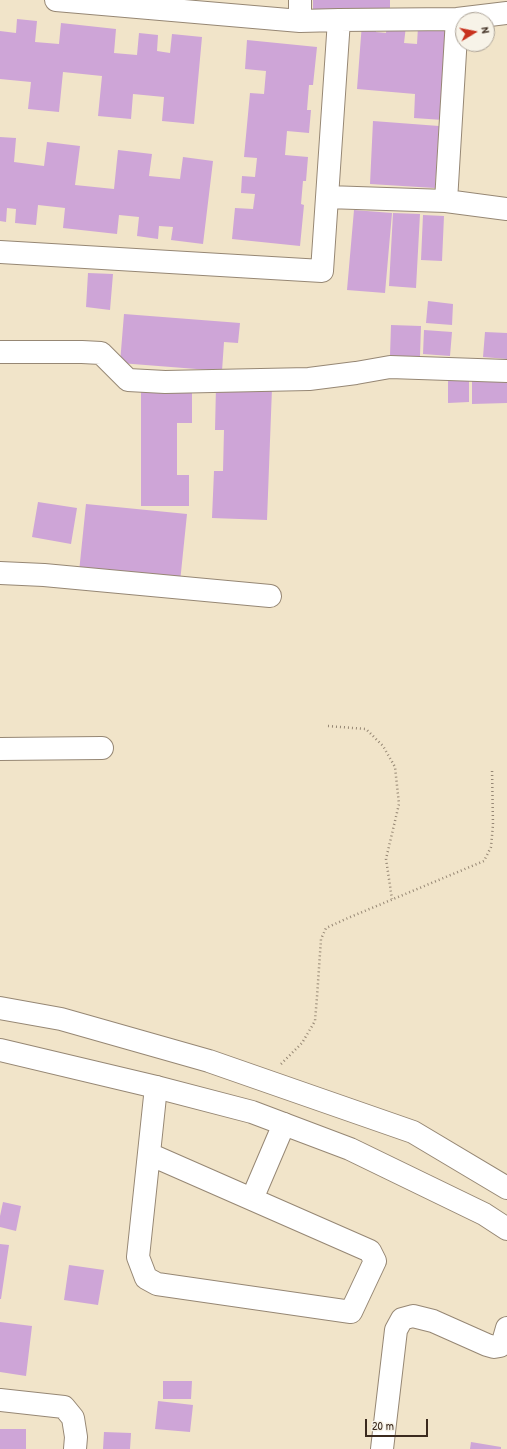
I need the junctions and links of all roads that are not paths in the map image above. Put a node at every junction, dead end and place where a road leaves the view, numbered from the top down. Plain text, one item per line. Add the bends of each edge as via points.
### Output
1 (56, 0) edge
2 (300, 0) edge
3 (507, 13) edge
4 (495, 14) edge
5 (455, 19) edge
6 (339, 20) junction
7 (300, 22) junction
8 (455, 52) edge
9 (327, 197) junction
10 (446, 201) junction
11 (507, 209) edge
12 (0, 252) edge
13 (0, 352) edge
14 (507, 371) edge
15 (0, 573) edge
16 (270, 596) dead end
17 (102, 748) dead end
18 (0, 749) edge
19 (0, 1008) edge
20 (0, 1050) edge
21 (156, 1086) junction
22 (284, 1124) junction
23 (149, 1154) junction
24 (507, 1188) edge
25 (252, 1199) junction
26 (507, 1229) edge
27 (507, 1328) edge
28 (0, 1400) edge
29 (75, 1449) edge
30 (382, 1449) edge

1 - 7 street
2 - 7 street
3 - 4 street
5 - 6 street
6 - 7 street
6 - 9 street
8 - 10 street
9 - 10 street
9 - 12 street via 322,271
10 - 11 street
13 - 14 street via 101,353 128,380 165,382 309,379 390,367
15 - 16 street
17 - 18 street
19 - 24 street via 61,1019 209,1061 413,1132
20 - 21 street
21 - 22 street via 252,1112
21 - 23 street
22 - 25 street
22 - 26 street via 350,1149 484,1214
23 - 25 street
23 - 25 street via 138,1257 146,1278 158,1284 351,1312 375,1261 370,1251
27 - 30 street via 503,1342 500,1346 494,1347 433,1321 414,1316 402,1319 396,1330
28 - 29 street via 64,1407 73,1418

